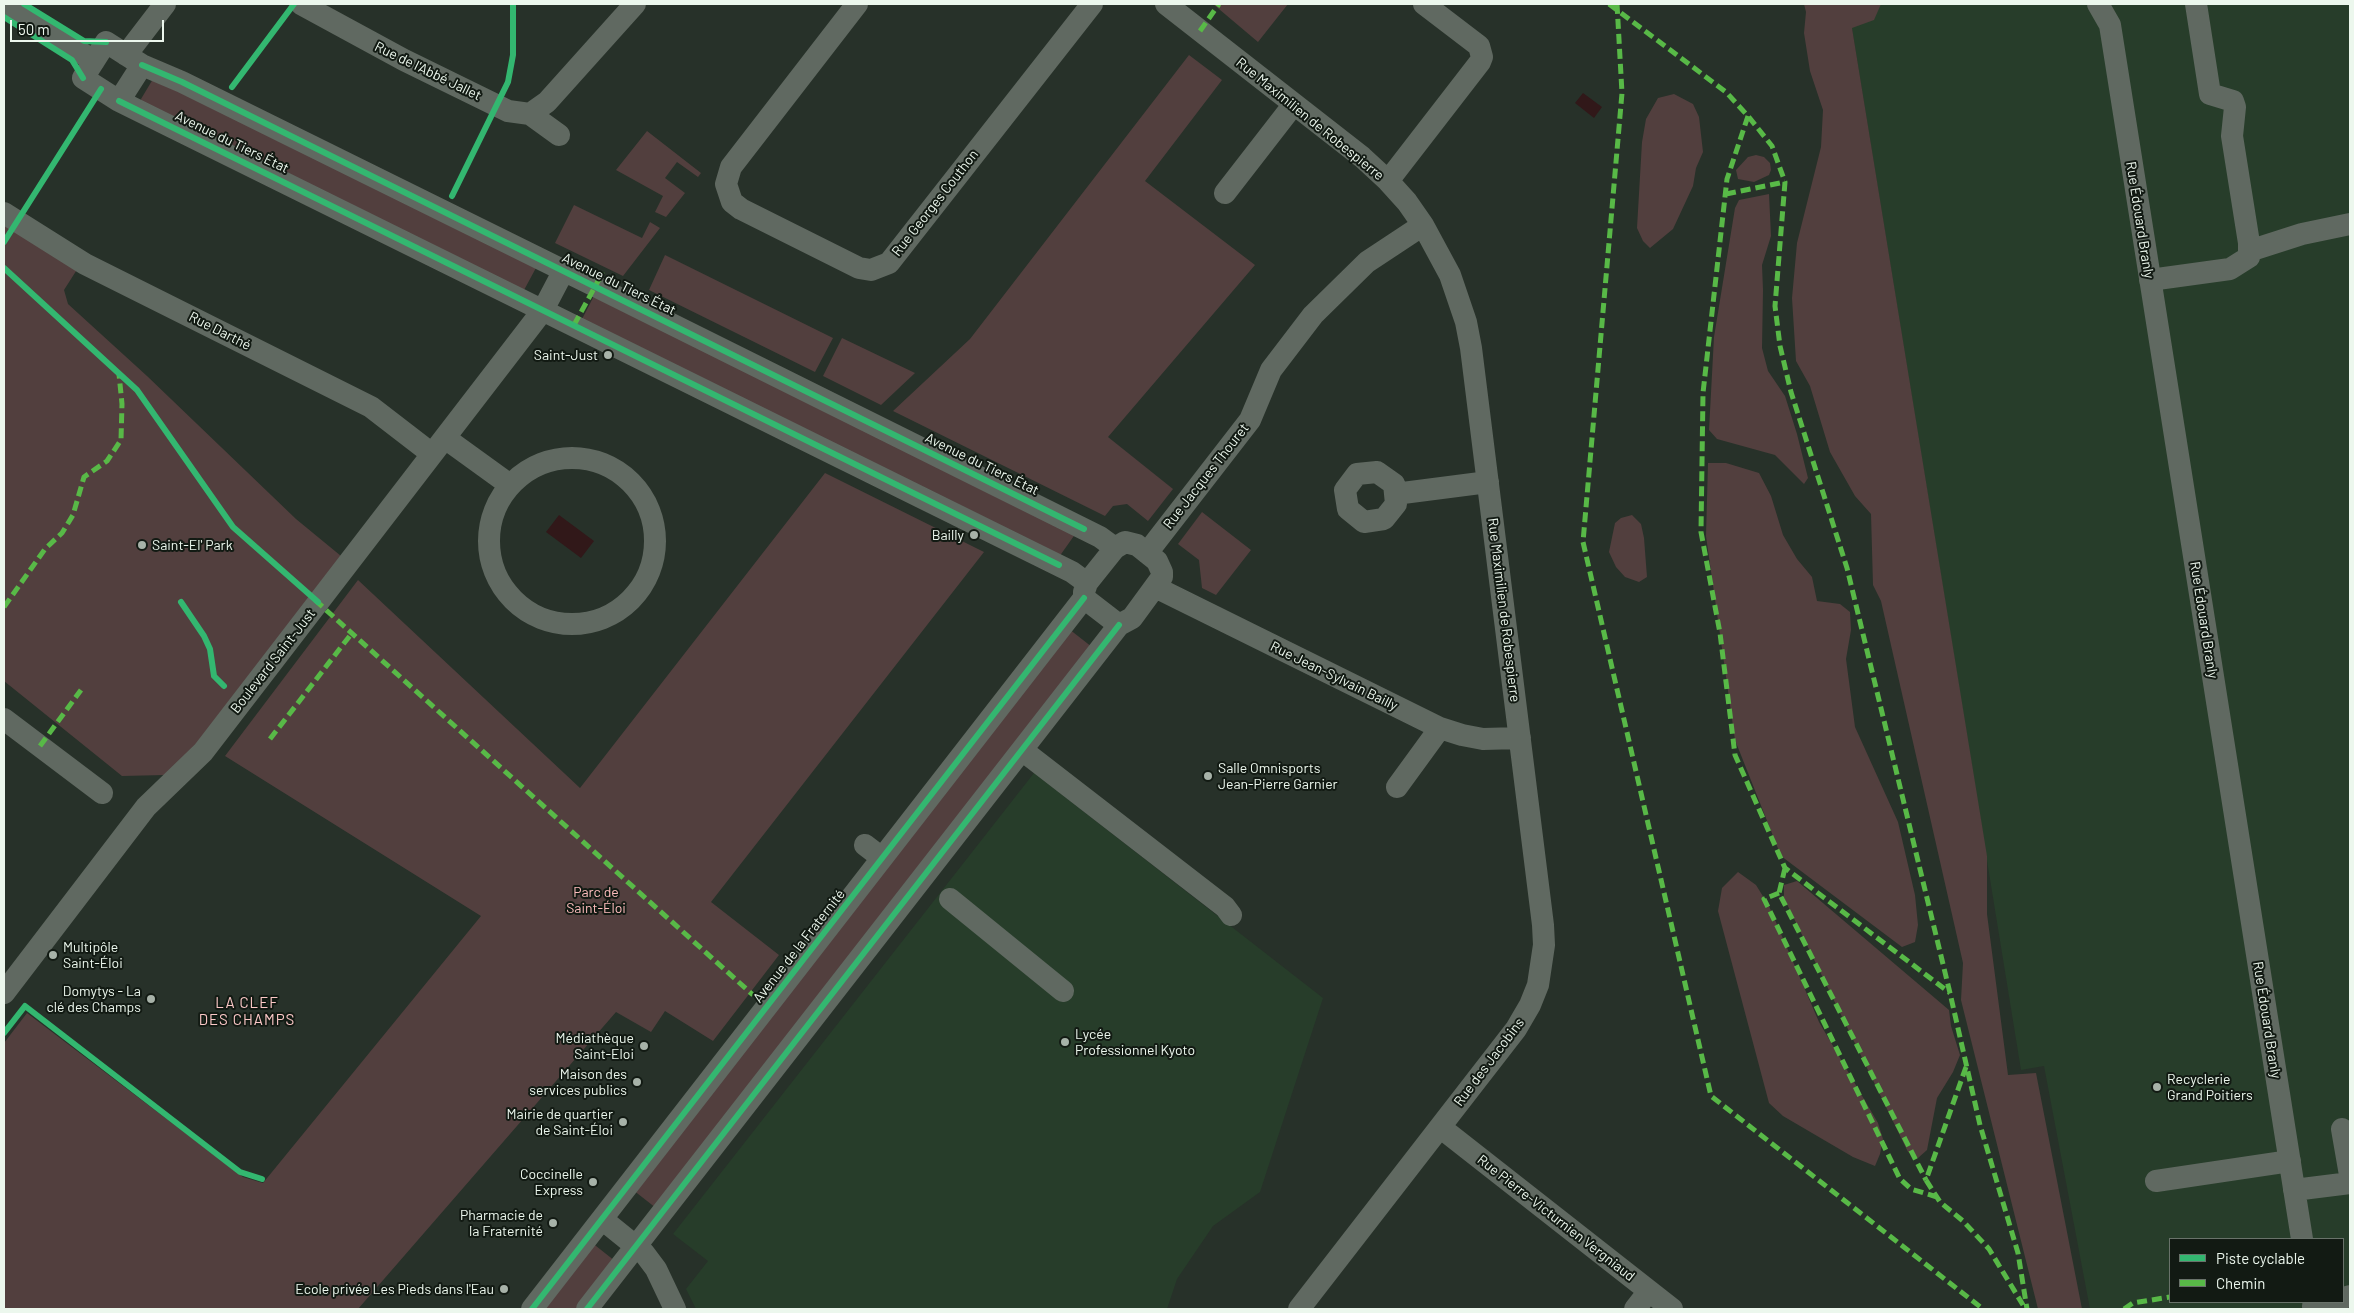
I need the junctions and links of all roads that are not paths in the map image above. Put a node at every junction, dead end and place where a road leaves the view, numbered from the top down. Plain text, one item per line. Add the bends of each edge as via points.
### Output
1 (4, 4) edge
2 (166, 4) edge
3 (301, 4) edge
4 (635, 4) edge
5 (857, 4) edge
6 (1092, 4) edge
7 (1166, 4) edge
8 (1424, 4) edge
9 (2098, 4) edge
10 (2196, 4) edge
11 (134, 60) junction
12 (94, 61) junction
13 (119, 101) junction
14 (1294, 104) junction
15 (530, 114) junction
16 (559, 135) dead end
17 (1388, 181) junction
18 (1226, 193) dead end
19 (4, 213) edge
20 (2350, 224) edge
21 (1423, 225) junction
22 (2249, 251) junction
23 (564, 270) junction
24 (2150, 280) junction
25 (543, 310) junction
26 (439, 446) junction
27 (1488, 482) junction
28 (510, 485) junction
29 (1395, 494) dead end
30 (1115, 548) junction
31 (1147, 553) junction
32 (1155, 587) junction
33 (1086, 590) junction
34 (1120, 625) junction
35 (4, 718) edge
36 (1440, 728) junction
37 (1520, 738) junction
38 (1022, 750) junction
39 (1397, 787) dead end
40 (102, 793) dead end
41 (950, 899) dead end
42 (1230, 915) dead end
43 (1063, 991) dead end
44 (4, 993) edge
45 (1440, 1127) junction
46 (2342, 1129) dead end
47 (2290, 1161) junction
48 (2350, 1175) edge
49 (2156, 1181) dead end
50 (2350, 1183) edge
51 (2294, 1190) junction
52 (602, 1219) junction
53 (2302, 1238) edge
54 (637, 1245) junction
55 (1649, 1291) junction
56 (532, 1309) edge
57 (587, 1309) edge
58 (675, 1309) edge
59 (1299, 1309) edge
60 (1635, 1309) edge
61 (1672, 1309) edge

1 - 12 street
2 - 11 street
3 - 15 street, Rue de l'Abbé Jallet via 508,111
4 - 15 street via 547,102
5 - 6 street, Rue Georges Couthon via 731,167 726,184 732,202 741,209 859,268 871,270 889,263
7 - 14 street, Rue Maximilien de Robespierre
8 - 17 street via 1479,46 1482,57
9 - 24 street, Rue Édouard Branly via 2110,25
10 - 22 street via 2210,94 2233,102 2235,107 2232,136
11 - 12 street, Avenue du Tiers État via 106,42
11 - 13 street
11 - 23 street, Avenue du Tiers État
12 - 13 street, Avenue du Tiers État via 83,78
13 - 25 street, Avenue du Tiers État
14 - 17 street, Rue Maximilien de Robespierre
14 - 18 street
15 - 16 street
17 - 21 street, Rue Maximilien de Robespierre
19 - 26 street, Rue Darthé via 85,264 371,406
20 - 22 street via 2302,234
21 - 27 street, Rue Maximilien de Robespierre via 1450,275 1466,322
21 - 31 street, Rue Jacques Thouret via 1367,262 1313,316 1271,370 1250,420
22 - 24 street via 2249,257 2230,269
23 - 25 street, Boulevard Saint-Just
23 - 30 street, Avenue du Tiers État via 1092,533
24 - 47 street, Rue Édouard Branly
25 - 26 street, Boulevard Saint-Just
25 - 33 street, Avenue du Tiers État via 1066,568
26 - 28 street, Rue Darthé
26 - 44 street, Boulevard Saint-Just via 203,752 146,807
27 - 29 street
27 - 37 street, Rue Maximilien de Robespierre
28 - 28 street via 531,468 564,458 584,458 604,464 628,479 646,503 655,534 652,564 639,590 627,604 613,614 585,623 551,622 521,607 500,582 489,550 493,516
30 - 31 street via 1125,542 1132,543
30 - 33 street
31 - 32 street via 1157,561 1162,572
32 - 34 street via 1132,618
32 - 36 street, Rue Jean-Sylvain Bailly
33 - 34 street
33 - 52 street, Avenue de la Fraternité via 874,851
34 - 38 street
35 - 40 street
36 - 37 street, Rue Jean-Sylvain Bailly via 1483,739
36 - 39 street
37 - 45 street, Rue des Jacobins via 1543,925 1542,966 1532,998 1516,1029
38 - 42 street via 1225,907
38 - 54 street
41 - 43 street
45 - 55 street, Rue Pierre-Victurnien Vergniaud
45 - 59 street, Rue des Jacobins
46 - 48 street
47 - 49 street
47 - 51 street, Rue Édouard Branly
50 - 51 street
51 - 53 street, Rue Édouard Branly
52 - 54 street
52 - 56 street, Avenue de la Fraternité
54 - 57 street
54 - 58 street via 656,1269
55 - 60 street
55 - 61 street, Rue Pierre-Victurnien Vergniaud

